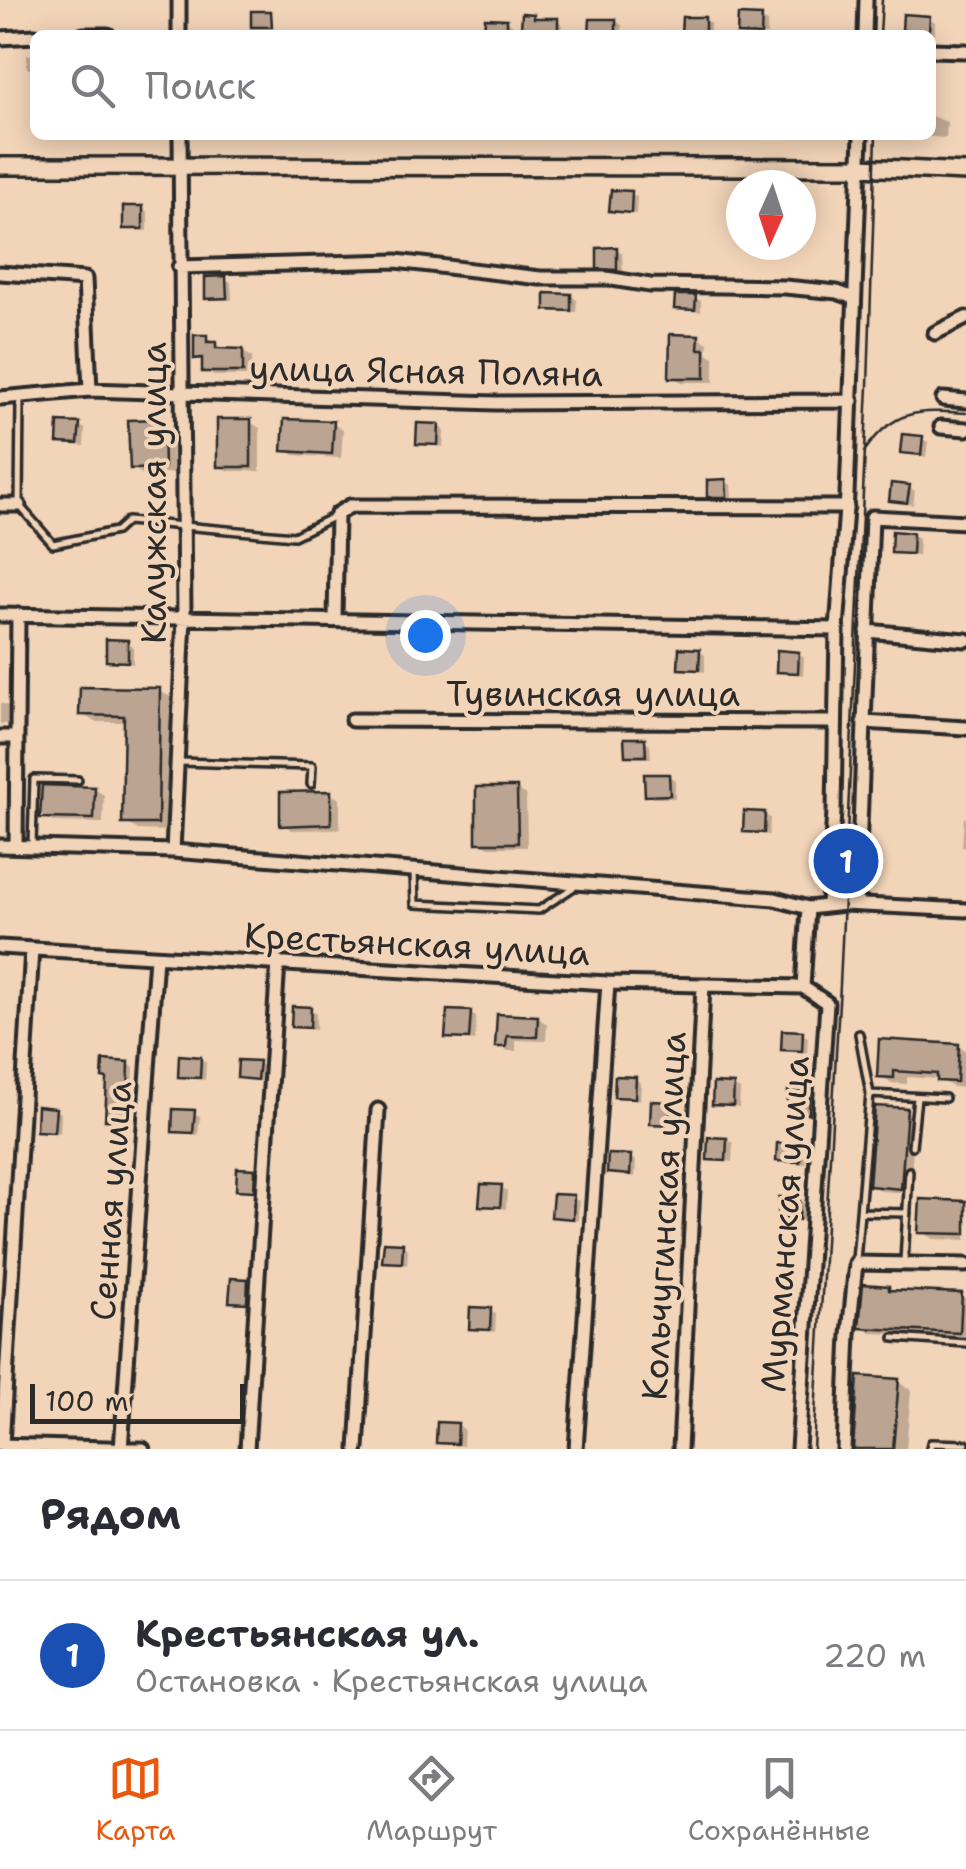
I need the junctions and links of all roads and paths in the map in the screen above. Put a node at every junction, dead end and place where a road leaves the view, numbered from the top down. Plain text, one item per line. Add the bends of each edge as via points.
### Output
1 (179, 0) edge
2 (866, 0) edge
3 (180, 30) edge
4 (865, 30) edge
5 (30, 36) edge
6 (0, 38) edge
7 (936, 50) edge
8 (966, 51) edge
9 (180, 140) edge
10 (861, 140) edge
11 (0, 166) edge
12 (180, 166) junction
13 (860, 167) junction
14 (966, 172) edge
15 (179, 267) junction
16 (0, 273) edge
17 (854, 298) junction
18 (966, 318) edge
19 (935, 333) dead end
20 (90, 390) junction
21 (182, 392) junction
22 (0, 398) edge
23 (20, 399) junction
24 (852, 400) junction
25 (943, 400) dead end
26 (966, 401) edge
27 (941, 427) dead end
28 (966, 429) edge
29 (0, 505) edge
30 (19, 505) junction
31 (846, 507) junction
32 (337, 514) junction
33 (966, 522) edge
34 (182, 524) junction
35 (0, 615) edge
36 (18, 616) junction
37 (184, 618) junction
38 (335, 618) junction
39 (837, 629) junction
40 (866, 631) junction
41 (966, 640) edge
42 (352, 720) dead end
43 (833, 722) junction
44 (863, 722) junction
45 (966, 728) edge
46 (0, 737) edge
47 (17, 738) junction
48 (177, 762) junction
49 (78, 780) dead end
50 (312, 784) dead end
51 (0, 846) edge
52 (16, 846) junction
53 (32, 847) junction
54 (173, 851) junction
55 (414, 872) junction
56 (579, 883) junction
57 (828, 904) junction
58 (856, 904) junction
59 (808, 908) junction
60 (966, 910) edge
61 (0, 947) edge
62 (32, 949) junction
63 (156, 958) junction
64 (278, 962) junction
65 (608, 983) junction
66 (704, 986) junction
67 (803, 988) junction
68 (828, 1003) joint
69 (860, 1034) dead end
70 (870, 1094) junction
71 (917, 1097) junction
72 (945, 1098) dead end
73 (378, 1110) dead end
74 (912, 1146) dead end
75 (909, 1172) dead end
76 (860, 1212) junction
77 (907, 1214) junction
78 (856, 1263) junction
79 (904, 1264) junction
80 (966, 1265) edge
81 (894, 1338) dead end
82 (966, 1343) edge
83 (966, 1444) edge
84 (1, 1445) edge
85 (122, 1449) edge
86 (143, 1449) edge
87 (248, 1449) edge
88 (356, 1449) edge
89 (576, 1449) edge
90 (680, 1449) edge
91 (798, 1449) edge
92 (844, 1449) edge
93 (930, 1449) edge

1 - 3 street
2 - 4 street
5 - 6 street
7 - 8 street
9 - 12 street, Калужская улица
10 - 13 street
11 - 12 main road
12 - 13 main road
12 - 15 street, Калужская улица
13 - 14 main road
13 - 17 street
15 - 17 street via 396,261 540,278 784,288
15 - 21 street, Калужская улица
16 - 20 street via 85,279
17 - 24 street
18 - 19 street
20 - 21 street, улица Ясная Поляна
20 - 23 street, улица Ясная Поляна
21 - 24 street, улица Ясная Поляна via 496,404
21 - 34 street, Калужская улица
22 - 23 street, улица Ясная Поляна
23 - 30 lane
24 - 31 street
25 - 26 street
27 - 28 street
29 - 30 street
30 - 34 lane via 53,544 116,531 127,521
31 - 32 street via 350,506
31 - 39 street
32 - 34 lane via 294,536
32 - 38 street
33 - 40 street via 872,516
34 - 37 street, Калужская улица
35 - 36 street
36 - 37 street
36 - 47 street
37 - 38 street
37 - 48 street, Калужская улица
38 - 39 street
39 - 43 street
40 - 41 street
40 - 44 street
42 - 43 street, Тувинская улица
43 - 57 street
44 - 45 street
44 - 58 street
46 - 47 street
47 - 52 street
48 - 50 lane via 312,766
48 - 54 street, Калужская улица
49 - 53 lane via 34,778
51 - 52 street
52 - 53 street
53 - 54 street
54 - 55 street
55 - 56 street
55 - 56 lane via 415,904 539,910
56 - 59 street via 775,898
57 - 58 street
57 - 59 street
58 - 60 street
59 - 67 street
61 - 62 street, Крестьянская улица
62 - 63 street, Крестьянская улица
62 - 84 street
63 - 64 street, Крестьянская улица
63 - 85 street, Сенная улица
64 - 65 street, Крестьянская улица
64 - 87 street
65 - 66 street, Крестьянская улица
65 - 89 street
66 - 67 street, Крестьянская улица
66 - 90 street, Кольчугинская улица
67 - 68 street, Крестьянская улица
68 - 91 street, Мурманская улица
69 - 70 lane
70 - 71 lane
70 - 76 lane
71 - 72 lane
71 - 74 lane
73 - 88 street
75 - 77 lane
76 - 77 lane
76 - 78 lane
77 - 79 lane
78 - 79 street
78 - 92 street
79 - 80 street
81 - 82 lane
83 - 93 lane via 931,1443
84 - 85 street
85 - 86 street

